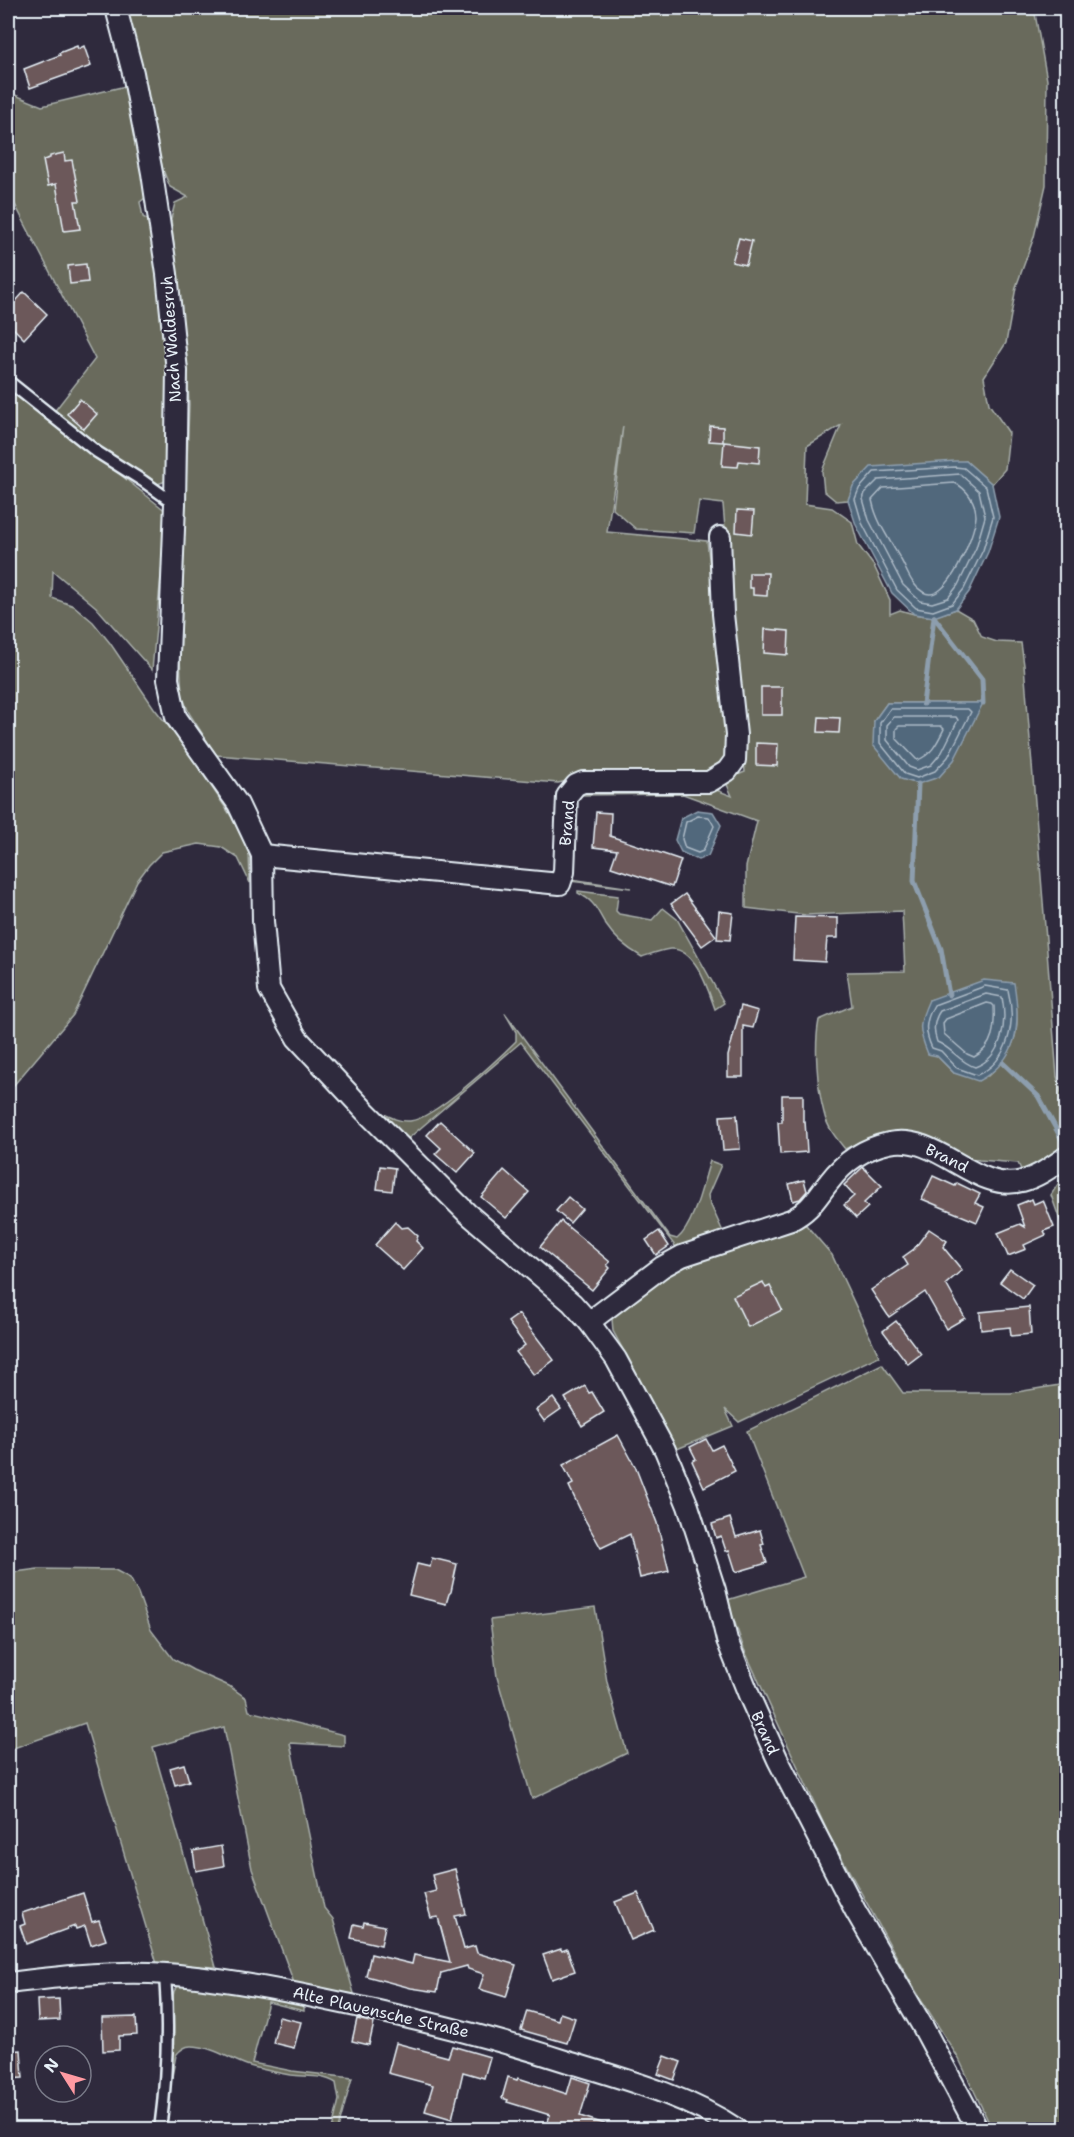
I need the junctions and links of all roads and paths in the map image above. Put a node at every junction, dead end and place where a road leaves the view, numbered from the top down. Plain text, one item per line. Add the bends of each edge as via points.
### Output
1 (116, 8) edge
2 (8, 381) edge
3 (175, 504) junction
4 (720, 537) dead end
5 (176, 717) joint
6 (262, 855) junction
7 (1066, 1157) edge
8 (589, 1322) junction
9 (165, 1974) junction
10 (8, 1983) edge
11 (160, 2130) edge
12 (738, 2130) edge
13 (978, 2130) edge

1 - 3 street, Nach Waldesruh via 133,73 167,273 177,371
2 - 3 lane via 97,452
3 - 5 street, Nach Waldesruh via 168,679
4 - 6 street, Brand via 723,614 736,735 735,760 719,777 709,782 576,785 567,796 564,872 560,884
5 - 6 street, Brand via 238,804
6 - 8 street, Brand via 269,989 297,1038 412,1160
7 - 8 street, Brand via 1031,1178 1010,1183 983,1176 930,1148 899,1141 885,1143 846,1162 801,1215 682,1256
8 - 13 street, Brand via 616,1359 665,1450 688,1506 727,1640 778,1760 855,1910
9 - 10 street, Alte Plauensche Straße via 74,1976
9 - 11 lane via 167,2080
9 - 12 street, Alte Plauensche Straße via 242,1983 494,2038 682,2099

